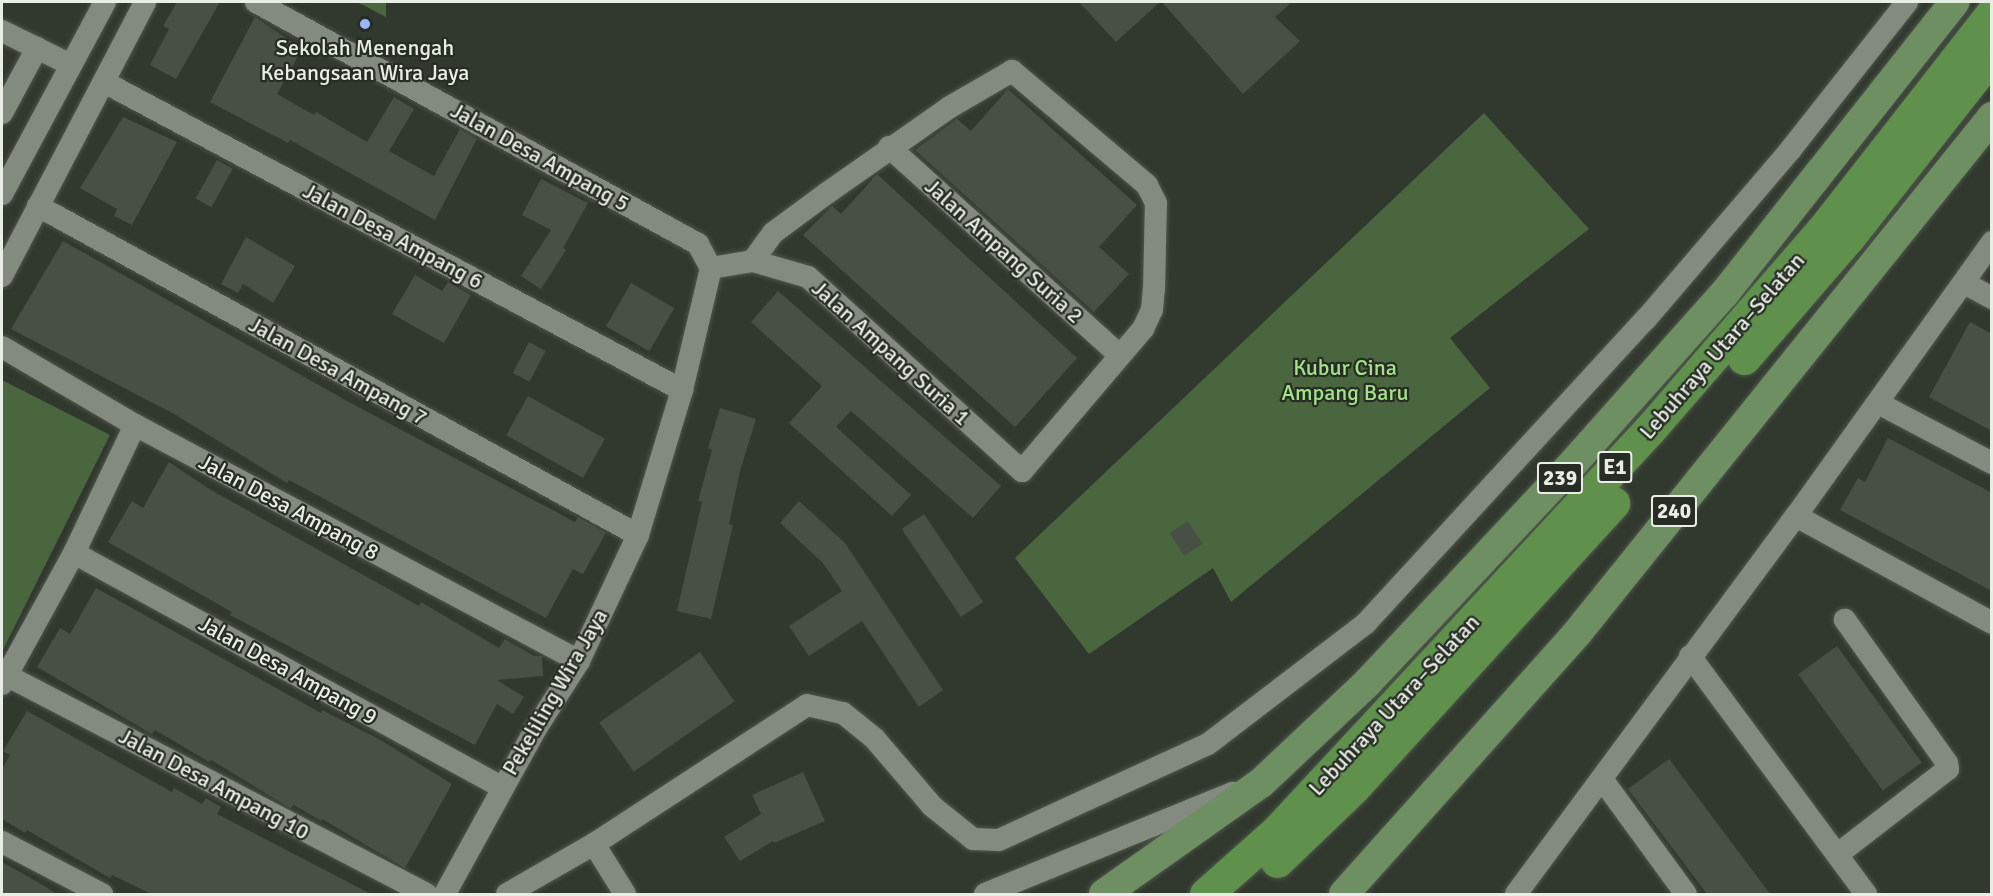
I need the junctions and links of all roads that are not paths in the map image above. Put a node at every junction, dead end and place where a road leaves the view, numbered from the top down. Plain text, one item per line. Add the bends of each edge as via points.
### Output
1 (105, 2) edge
2 (145, 2) edge
3 (256, 2) edge
4 (1908, 2) edge
5 (1956, 2) edge
6 (1992, 13) edge
7 (2, 31) edge
8 (90, 31) junction
9 (37, 48) junction
10 (123, 48) junction
11 (1992, 55) edge
12 (71, 65) junction
13 (104, 82) junction
14 (2, 113) edge
15 (1992, 117) edge
16 (889, 147) junction
17 (2, 194) edge
18 (38, 206) junction
19 (1992, 242) edge
20 (753, 261) junction
21 (711, 268) junction
22 (2, 276) edge
23 (1964, 283) junction
24 (1992, 298) edge
25 (2, 347) edge
26 (1118, 354) junction
27 (682, 390) junction
28 (1878, 403) junction
29 (135, 425) junction
30 (1992, 463) edge
31 (1796, 516) junction
32 (638, 535) junction
33 (74, 553) junction
34 (1845, 620) dead end
35 (1992, 623) edge
36 (1690, 656) junction
37 (579, 661) junction
38 (3, 678) edge
39 (1602, 779) junction
40 (1261, 783) junction
41 (502, 787) junction
42 (2, 842) edge
43 (594, 844) junction
44 (1838, 854) junction
45 (102, 894) edge
46 (426, 894) edge
47 (445, 894) edge
48 (507, 894) edge
49 (625, 894) edge
50 (984, 894) edge
51 (1104, 894) edge
52 (1206, 894) edge
53 (1240, 894) edge
54 (1344, 894) edge
55 (1516, 894) edge
56 (1686, 894) edge
57 (1866, 894) edge

1 - 8 street
2 - 10 street
3 - 21 street, Jalan Desa Ampang 5 via 698,244
4 - 43 street via 1791,149 1646,319 1366,623 1208,744 999,840 973,839 932,806 874,738 843,713 807,705
5 - 40 main road, 239 via 1802,199 1688,335 1367,683
6 - 52 highway, Lebuhraya Utara–Selatan / E1 via 1829,222 1658,420 1278,830
7 - 9 street
8 - 10 street
8 - 12 street
9 - 12 street
9 - 14 street
10 - 13 street
11 - 53 highway, Lebuhraya Utara–Selatan / E1 via 1848,238 1759,341 1353,788
12 - 17 street
13 - 18 street
13 - 27 street, Jalan Desa Ampang 6
15 - 54 main road, 240 via 1578,632
16 - 20 street via 773,232
16 - 26 street, Jalan Ampang Suria 2
16 - 26 street via 1012,71 1147,185 1156,203 1152,310 1143,329
18 - 22 street
18 - 32 street, Jalan Desa Ampang 7
19 - 23 street
20 - 21 street, Jalan Ampang Suria 1
20 - 26 street, Jalan Ampang Suria 1 via 808,277 1022,471
21 - 27 street, Pekeliling Wira Jaya
23 - 24 street
23 - 28 street
25 - 29 street, Jalan Desa Ampang 8
27 - 32 street, Pekeliling Wira Jaya
28 - 30 street
28 - 31 street
29 - 33 street
29 - 37 street, Jalan Desa Ampang 8
31 - 35 street
31 - 36 street
32 - 37 street, Pekeliling Wira Jaya
33 - 38 street
33 - 41 street, Jalan Desa Ampang 9
34 - 44 street via 1947,763 1947,769
36 - 39 street
36 - 44 street
37 - 41 street, Pekeliling Wira Jaya
38 - 46 street, Jalan Desa Ampang 10
39 - 55 street
39 - 56 street
40 - 50 street
40 - 51 main road, 239
41 - 47 street, Pekeliling Wira Jaya
42 - 45 street
43 - 48 street
43 - 49 street
44 - 57 street

